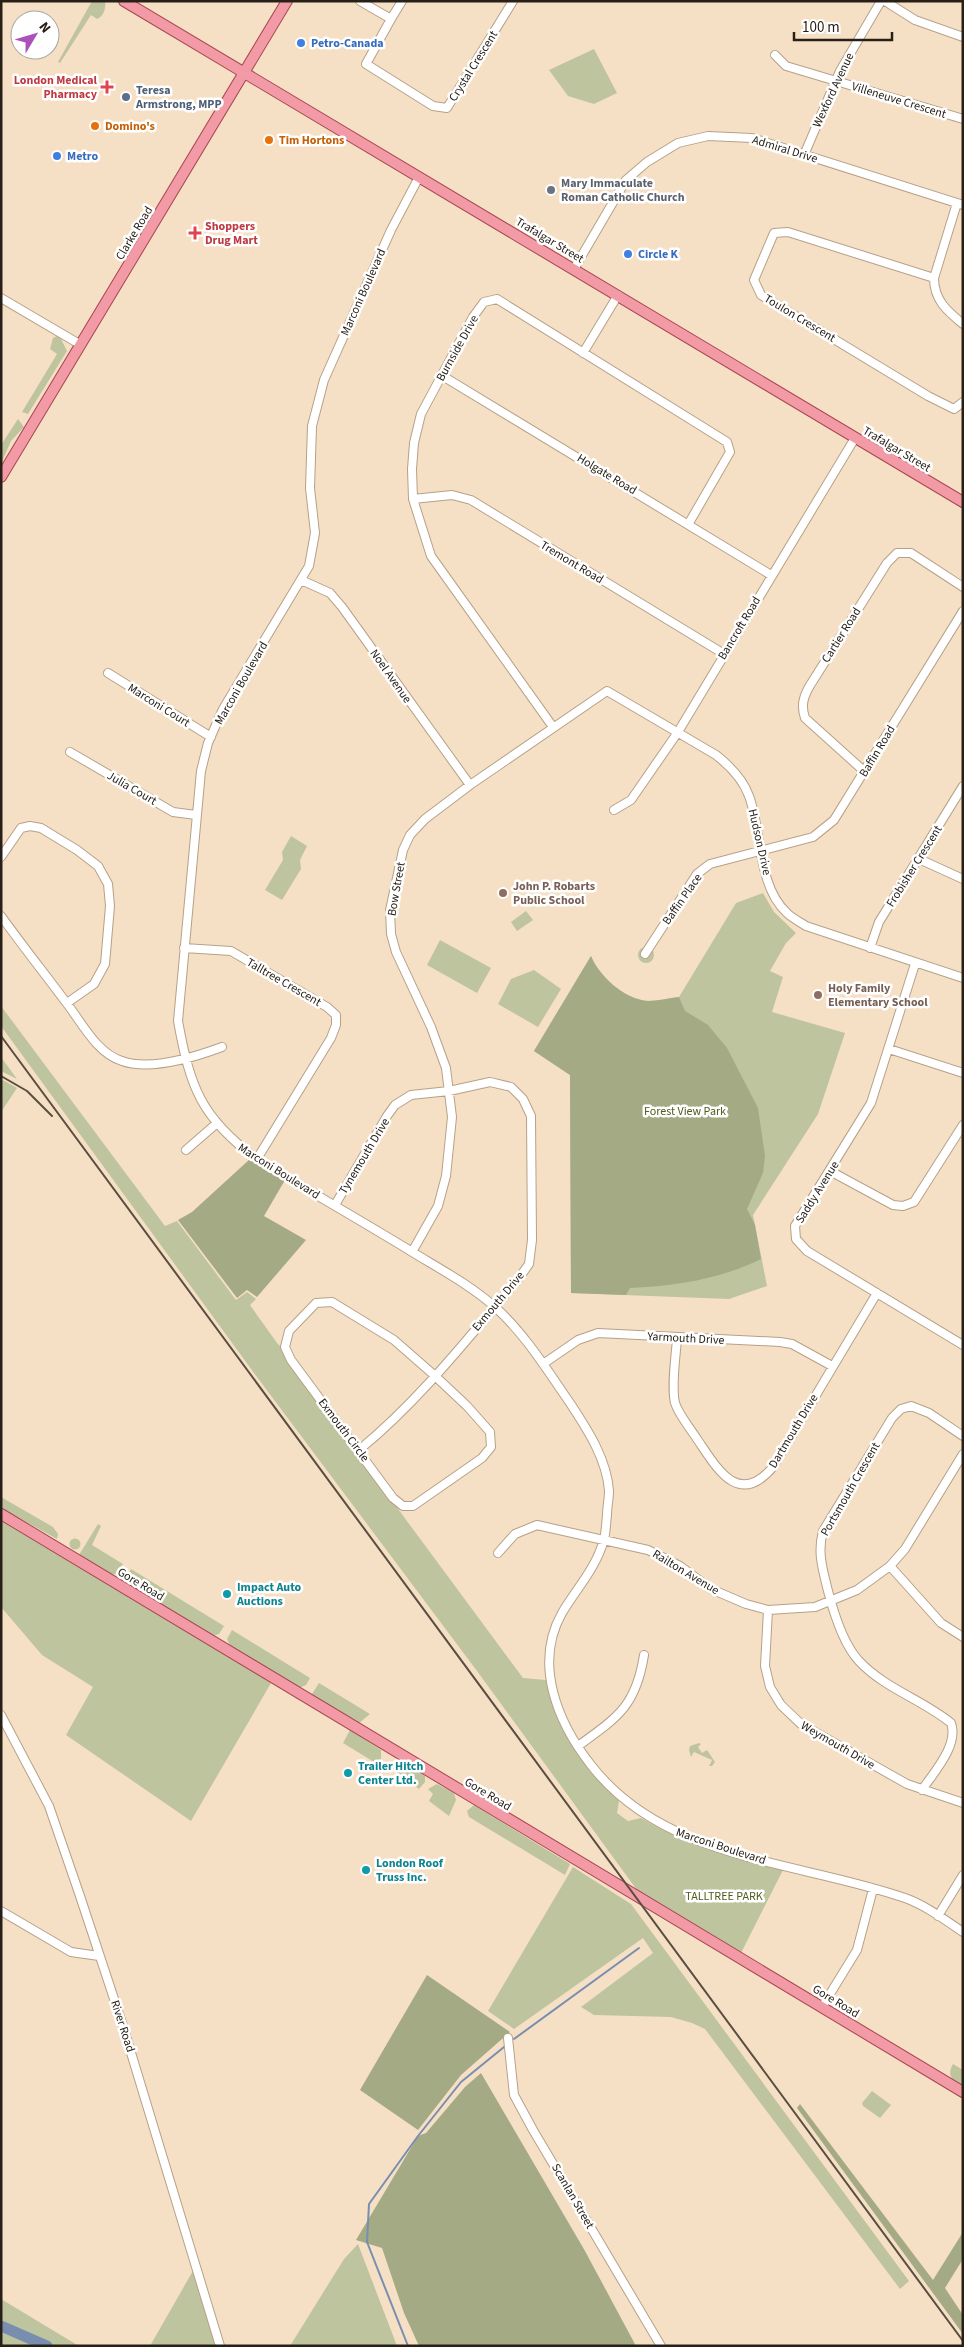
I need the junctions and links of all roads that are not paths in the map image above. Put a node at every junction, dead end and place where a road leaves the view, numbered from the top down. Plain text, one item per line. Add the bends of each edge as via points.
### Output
1 (124, 1) edge
2 (287, 1) edge
3 (360, 1) edge
4 (402, 1) edge
5 (513, 1) edge
6 (881, 1) edge
7 (885, 1) edge
8 (391, 19) junction
9 (963, 37) edge
10 (775, 55) dead end
11 (244, 73) junction
12 (836, 81) junction
13 (963, 120) edge
14 (804, 155) junction
15 (419, 177) junction
16 (960, 204) edge
17 (574, 269) junction
18 (934, 278) junction
19 (618, 295) junction
20 (1, 298) edge
21 (963, 324) edge
22 (81, 345) junction
23 (583, 353) junction
24 (441, 375) junction
25 (963, 402) edge
26 (855, 438) junction
27 (1, 477) edge
28 (414, 499) junction
29 (963, 502) edge
30 (689, 523) junction
31 (771, 575) junction
32 (301, 580) junction
33 (963, 587) edge
34 (963, 611) edge
35 (724, 654) junction
36 (108, 673) dead end
37 (553, 727) junction
38 (678, 732) junction
39 (211, 736) junction
40 (70, 752) dead end
41 (865, 772) junction
42 (470, 785) junction
43 (963, 786) edge
44 (614, 810) dead end
45 (196, 815) junction
46 (759, 851) junction
47 (1, 857) edge
48 (919, 860) junction
49 (963, 879) edge
50 (1, 916) edge
51 (184, 948) junction
52 (870, 948) junction
53 (645, 954) dead end
54 (915, 964) junction
55 (963, 978) edge
56 (67, 1003) junction
57 (222, 1047) dead end
58 (889, 1049) junction
59 (184, 1059) junction
60 (963, 1073) edge
61 (449, 1091) junction
62 (216, 1124) junction
63 (963, 1125) edge
64 (186, 1150) dead end
65 (256, 1159) junction
66 (830, 1171) junction
67 (335, 1205) junction
68 (412, 1252) junction
69 (877, 1293) junction
70 (494, 1307) junction
71 (676, 1338) junction
72 (963, 1345) edge
73 (543, 1364) junction
74 (832, 1366) junction
75 (434, 1375) junction
76 (963, 1436) edge
77 (359, 1450) junction
78 (963, 1454) edge
79 (1, 1514) edge
80 (604, 1539) junction
81 (498, 1553) dead end
82 (890, 1566) junction
83 (831, 1602) junction
84 (768, 1610) junction
85 (963, 1637) edge
86 (644, 1655) dead end
87 (1, 1715) edge
88 (578, 1746) junction
89 (922, 1790) junction
90 (963, 1802) edge
91 (963, 1875) edge
92 (873, 1889) junction
93 (1, 1911) edge
94 (938, 1916) junction
95 (963, 1932) edge
96 (99, 1956) junction
97 (822, 2007) junction
98 (508, 2038) dead end
99 (963, 2092) edge
100 (220, 2346) edge
101 (661, 2346) edge

1 - 11 main road, Trafalgar Street
2 - 11 main road, Clarke Road
3 - 8 street
4 - 8 street
5 - 8 street, Crystal Crescent via 447,108 433,106 366,64
6 - 12 street, Wexford Avenue
7 - 9 street via 915,20
10 - 12 street, Villeneuve Crescent via 786,66
11 - 15 main road, Trafalgar Street
11 - 22 main road, Clarke Road
12 - 13 street, Villeneuve Crescent
12 - 14 street, Wexford Avenue
14 - 16 street, Admiral Drive
14 - 17 street, Admiral Drive via 752,138 708,136 678,143 626,180
15 - 17 main road, Trafalgar Street
15 - 32 street, Marconi Boulevard via 391,230 324,380 312,426 310,488 315,533 309,566
16 - 18 street
17 - 19 main road, Trafalgar Street
18 - 21 street via 934,289 943,308
18 - 25 street, Toulon Crescent via 788,232 774,234 754,280 761,295 928,396 954,409
19 - 23 street
19 - 26 main road, Trafalgar Street
20 - 22 street
22 - 27 main road, Clarke Road
23 - 24 street, Burnside Drive via 497,300 484,302
23 - 30 street, Burnside Drive via 727,442 730,452
24 - 28 street, Burnside Drive via 421,414 414,443
24 - 30 street, Holgate Road
26 - 29 main road, Trafalgar Street
26 - 31 street, Bancroft Road
28 - 35 street, Tremont Road via 452,495 471,500
28 - 37 street, Burnside Drive via 431,556
30 - 31 street, Holgate Road
31 - 35 street, Bancroft Road
32 - 39 street, Marconi Boulevard via 223,709
32 - 42 street, Noel Avenue via 330,594 342,607
33 - 41 street, Cartier Road via 911,553 896,553 808,687 803,698 805,718
34 - 41 street, Baffin Road
35 - 38 street, Bancroft Road
36 - 39 street, Marconi Court
37 - 38 street, Bow Street via 607,691
37 - 42 street, Bow Street
38 - 44 street, Bancroft Road via 631,800
38 - 46 street, Hudson Drive via 716,755 741,780 750,797
39 - 45 street, Marconi Boulevard via 201,771
40 - 45 street, Julia Court via 173,812
41 - 46 street, Baffin Road via 834,820 813,837
42 - 61 street, Bow Street via 425,819 410,835 403,850 390,910 396,952 431,1027 446,1068
43 - 48 street, Frobisher Crescent
45 - 51 street, Marconi Boulevard
46 - 52 street, Hudson Drive via 773,892 786,912 806,926
46 - 53 street, Baffin Place via 710,864 698,874
47 - 56 street via 21,828 41,828 98,866 108,884 110,906 105,964 94,984
48 - 49 street
48 - 52 street, Frobisher Crescent via 879,922
50 - 56 street
51 - 59 street, Marconi Boulevard via 178,1021
51 - 65 street, Talltree Crescent via 231,951 336,1015 331,1038
52 - 54 street, Hudson Drive
54 - 55 street, Hudson Drive
54 - 58 street, Saddy Avenue
56 - 59 street via 85,1030 122,1061 148,1065
57 - 59 street
58 - 60 street
58 - 66 street, Saddy Avenue via 872,1103
59 - 62 street, Marconi Boulevard via 194,1090
61 - 67 street, Tynemouth Drive via 411,1095 395,1106
61 - 68 street, Bow Street via 452,1117 446,1176 438,1206
61 - 70 street, Exmouth Drive via 490,1082 511,1087 523,1099 531,1116 532,1240 529,1264
62 - 64 street
62 - 65 street, Marconi Boulevard
63 - 66 street via 914,1202 903,1206 893,1205
65 - 67 street, Marconi Boulevard
66 - 69 street, Saddy Avenue via 795,1226 796,1239 807,1251
67 - 68 street, Marconi Boulevard
68 - 70 street, Marconi Boulevard via 462,1282
69 - 72 street, Saddy Avenue
69 - 74 street, Dartmouth Drive
70 - 73 street, Marconi Boulevard
70 - 75 street, Exmouth Drive
71 - 73 street, Yarmouth Drive via 598,1334 578,1340
71 - 74 street, Yarmouth Drive via 792,1344
71 - 74 street, Dartmouth Drive via 676,1403 722,1475 734,1483 748,1484 762,1479 773,1467
73 - 80 street, Marconi Boulevard via 600,1453 609,1490
75 - 77 street, Exmouth Drive via 380,1434
75 - 77 street, Exmouth Circle via 490,1432 491,1447 482,1458 413,1506 403,1506 393,1498
75 - 77 street, Exmouth Circle via 394,1340 348,1311 332,1302 316,1303 289,1332 285,1347 291,1360
76 - 83 street, Portsmouth Crescent via 929,1413 911,1406 901,1409 892,1418 823,1531 819,1546 821,1565
78 - 82 street, Railton Avenue via 905,1549
79 - 97 main road, Gore Road via 434,1777
80 - 81 street, Railton Avenue via 537,1525 515,1534
80 - 84 street, Railton Avenue via 648,1550 680,1566 711,1589
80 - 88 street, Marconi Boulevard via 594,1563 560,1616 550,1645 553,1698
82 - 83 street, Railton Avenue via 858,1590
82 - 85 street via 941,1623
83 - 84 street, Railton Avenue via 815,1607
83 - 89 street, Portsmouth Crescent via 846,1641 858,1661 951,1723 954,1732 952,1742
84 - 89 street, Weymouth Drive via 765,1666 770,1687 781,1705 800,1724
86 - 88 street via 640,1681 628,1703 613,1721
87 - 96 street, River Road via 49,1806
88 - 92 street, Marconi Boulevard via 591,1766 617,1794 649,1818 681,1835
89 - 90 street, Weymouth Drive
91 - 94 street
92 - 94 street, Marconi Boulevard via 908,1899
92 - 97 street via 857,1950
93 - 96 street via 71,1952
94 - 95 street, Marconi Boulevard
96 - 100 street, River Road
97 - 99 main road, Gore Road
98 - 101 street, Scanlan Street via 514,2094

